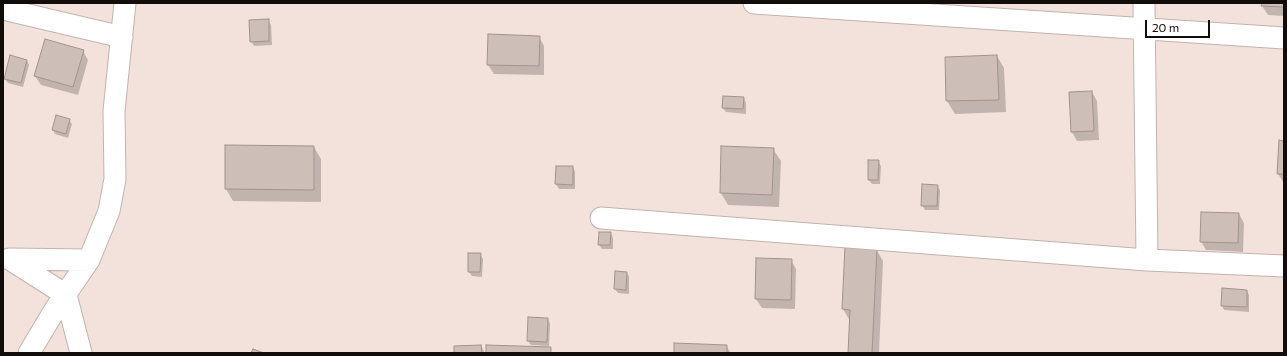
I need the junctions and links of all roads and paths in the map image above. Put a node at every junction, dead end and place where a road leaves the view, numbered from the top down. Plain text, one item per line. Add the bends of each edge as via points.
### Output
1 (125, 3) edge
2 (754, 3) edge
3 (1144, 3) edge
4 (3, 9) edge
5 (1144, 29) junction
6 (122, 37) junction
7 (1284, 38) edge
8 (601, 218) dead end
9 (7, 259) edge
10 (89, 260) junction
11 (1147, 260) junction
12 (1284, 266) edge
13 (66, 295) junction
14 (31, 352) edge
15 (81, 353) edge

1 - 6 street
2 - 5 street
3 - 5 street
4 - 6 street
5 - 7 street
5 - 11 street
6 - 10 street via 114,111 115,179 109,211
8 - 11 street
9 - 10 street
9 - 13 street
10 - 13 street
11 - 12 street
13 - 14 street
13 - 15 street

